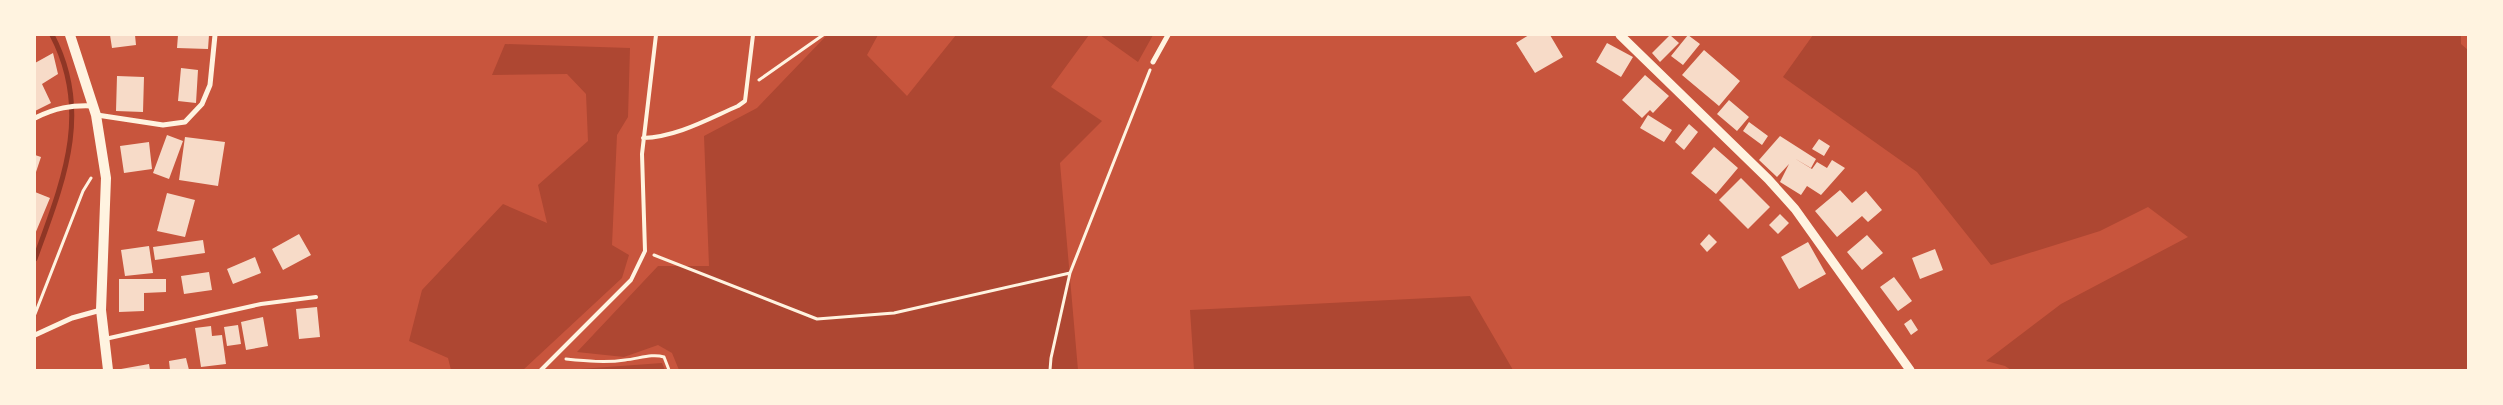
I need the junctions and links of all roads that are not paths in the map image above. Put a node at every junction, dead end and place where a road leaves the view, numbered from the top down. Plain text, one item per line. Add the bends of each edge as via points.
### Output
1 (70, 35) edge
2 (215, 35) edge
3 (656, 35) edge
4 (754, 35) edge
5 (1168, 35) edge
6 (1620, 35) edge
7 (1153, 62) road end
8 (95, 111) junction
9 (35, 118) edge
10 (643, 138) junction
11 (316, 297) dead end
12 (101, 310) junction
13 (35, 334) edge
14 (105, 339) junction
15 (108, 370) edge
16 (541, 370) edge
17 (1910, 370) edge

1 - 8 main road
2 - 8 street via 210,85 202,104 185,122 163,125
3 - 10 lane
4 - 10 lane via 745,100 674,133
5 - 7 street
6 - 17 street via 1795,209
8 - 9 street via 76,105 60,107
8 - 12 main road via 104,162
10 - 16 lane via 645,251 631,280
11 - 14 lane via 261,304
12 - 13 street
12 - 14 main road
14 - 15 main road

